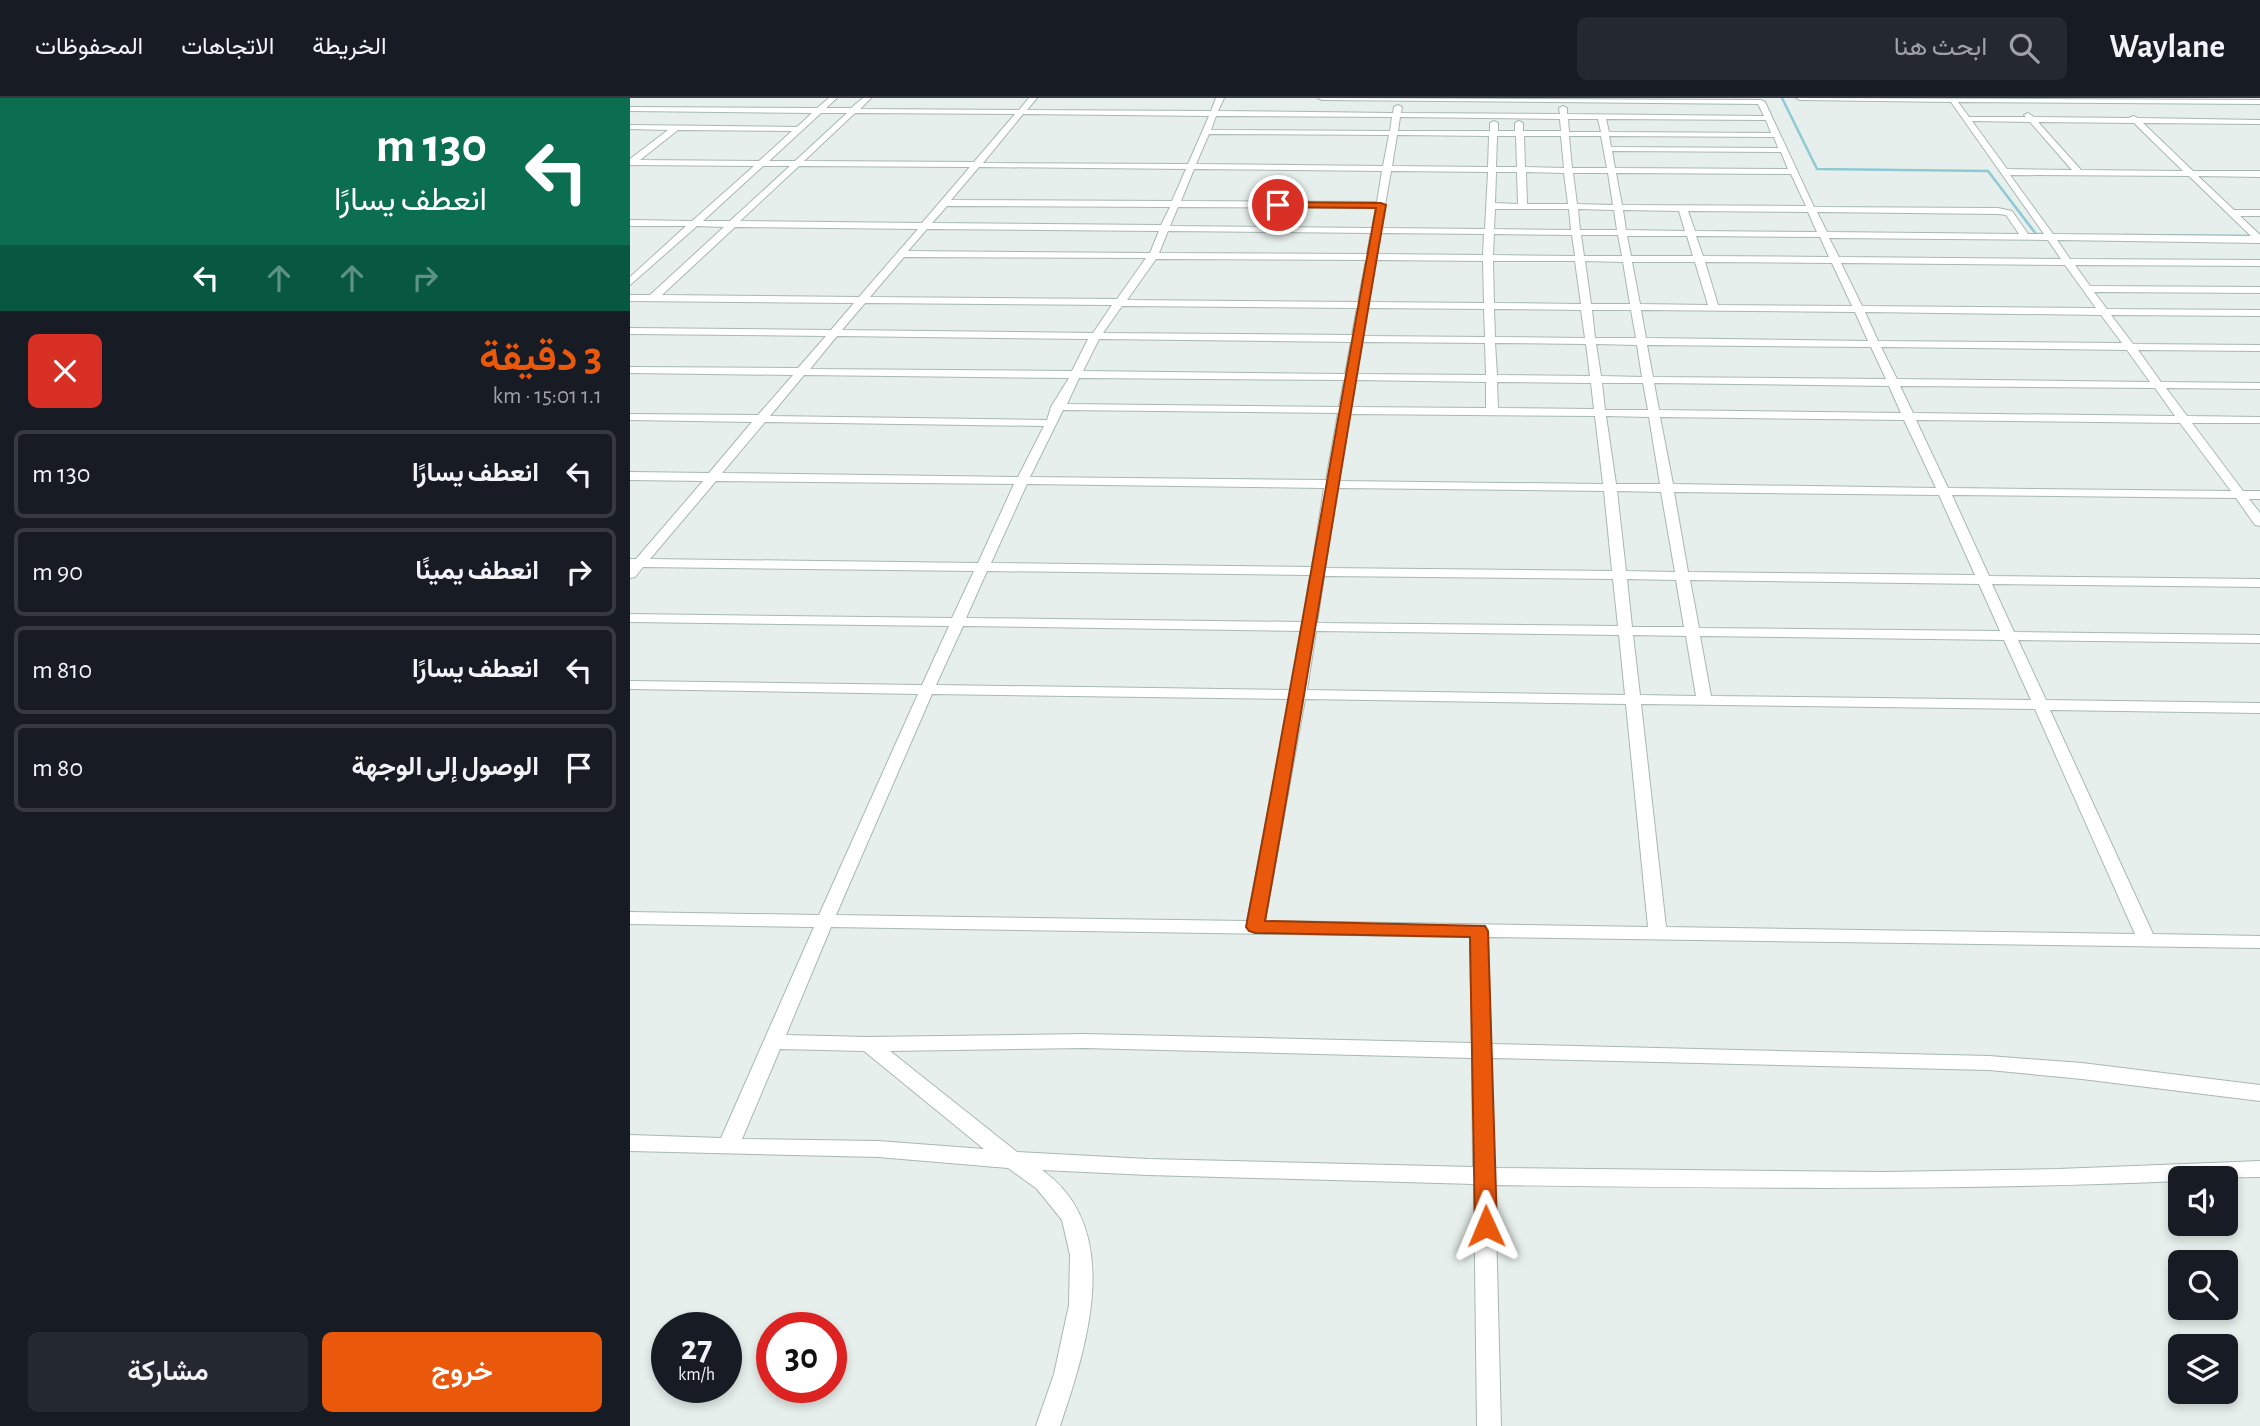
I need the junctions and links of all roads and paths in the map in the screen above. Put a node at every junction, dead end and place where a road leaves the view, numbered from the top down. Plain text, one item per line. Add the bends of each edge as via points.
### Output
1 (652, 98) edge
2 (701, 98) edge
3 (833, 98) edge
4 (867, 98) edge
5 (1032, 98) edge
6 (1220, 98) edge
7 (1322, 98) edge
8 (1399, 98) edge
9 (1800, 98) edge
10 (1494, 99) edge
11 (1518, 99) edge
12 (1562, 99) edge
13 (1952, 99) edge
14 (2113, 99) edge
15 (2015, 100) junction
16 (2260, 102) edge
17 (635, 110) edge
18 (684, 110) junction
19 (697, 110) junction
20 (818, 112) junction
21 (852, 112) junction
22 (1018, 114) junction
23 (1213, 116) junction
24 (630, 117) edge
25 (1396, 117) junction
26 (1494, 117) junction
27 (1519, 117) junction
28 (1563, 117) junction
29 (1602, 117) junction
30 (1768, 118) junction
31 (1968, 120) junction
32 (2033, 120) junction
33 (2136, 121) junction
34 (2260, 122) edge
35 (630, 127) edge
36 (676, 127) junction
37 (798, 130) junction
38 (1207, 132) junction
39 (1394, 133) junction
40 (1494, 134) junction
41 (1520, 134) junction
42 (1566, 134) junction
43 (1605, 134) junction
44 (1776, 135) junction
45 (1608, 149) junction
46 (1783, 150) junction
47 (631, 162) edge
48 (760, 163) junction
49 (798, 163) junction
50 (974, 164) junction
51 (1192, 167) junction
52 (1388, 169) junction
53 (1491, 170) junction
54 (1521, 170) junction
55 (1568, 170) junction
56 (1612, 171) junction
57 (1794, 172) junction
58 (2006, 172) junction
59 (2079, 173) junction
60 (2190, 174) junction
61 (2260, 174) edge
62 (943, 203) junction
63 (1175, 204) junction
64 (1381, 205) junction
65 (1491, 206) junction
66 (1523, 207) junction
67 (1573, 207) junction
68 (1618, 207) junction
69 (1684, 208) junction
70 (1761, 209) junction
71 (1811, 209) junction
72 (2232, 213) junction
73 (2260, 213) edge
74 (691, 224) junction
75 (732, 224) junction
76 (632, 225) edge
77 (924, 226) junction
78 (1165, 229) junction
79 (1377, 231) junction
80 (1489, 232) junction
81 (1578, 233) junction
82 (1620, 233) junction
83 (1690, 234) junction
84 (1772, 235) junction
85 (1823, 235) junction
86 (2026, 237) junction
87 (2052, 237) junction
88 (2260, 240) edge
89 (901, 254) junction
90 (1153, 256) junction
91 (1373, 256) junction
92 (1488, 257) junction
93 (1580, 258) junction
94 (1625, 258) junction
95 (1697, 259) junction
96 (1780, 259) junction
97 (1834, 260) junction
98 (2068, 262) junction
99 (2260, 263) edge
100 (630, 282) edge
101 (2087, 289) junction
102 (2260, 290) edge
103 (630, 298) edge
104 (653, 298) junction
105 (862, 299) junction
106 (1118, 303) junction
107 (1364, 305) junction
108 (1490, 306) junction
109 (1586, 307) junction
110 (1634, 308) junction
111 (1714, 308) junction
112 (1857, 309) junction
113 (2103, 311) junction
114 (2260, 313) edge
115 (630, 331) edge
116 (833, 334) junction
117 (1094, 338) junction
118 (1357, 338) junction
119 (1491, 340) junction
120 (1590, 341) junction
121 (1639, 341) junction
122 (1873, 344) junction
123 (2129, 345) junction
124 (2260, 348) edge
125 (630, 370) edge
126 (802, 370) junction
127 (1075, 375) junction
128 (1351, 378) junction
129 (1493, 379) junction
130 (1597, 380) junction
131 (1646, 380) junction
132 (1892, 383) junction
133 (2158, 385) junction
134 (2260, 386) edge
135 (1057, 407) junction
136 (1345, 410) junction
137 (1492, 411) junction
138 (1601, 413) junction
139 (1652, 413) junction
140 (630, 417) edge
141 (1907, 417) junction
142 (762, 419) junction
143 (2183, 419) junction
144 (2260, 420) edge
145 (1050, 423) junction
146 (630, 476) edge
147 (711, 477) junction
148 (1022, 481) junction
149 (1331, 485) junction
150 (1611, 488) junction
151 (1667, 489) junction
152 (1944, 492) junction
153 (2240, 495) junction
154 (2260, 495) edge
155 (2260, 522) edge
156 (633, 567) edge
157 (981, 568) junction
158 (1319, 573) junction
159 (1619, 576) junction
160 (1682, 577) junction
161 (1984, 581) junction
162 (2260, 583) edge
163 (630, 618) edge
164 (957, 623) junction
165 (1310, 627) junction
166 (1626, 632) junction
167 (1693, 632) junction
168 (2010, 636) junction
169 (2260, 639) edge
170 (630, 685) edge
171 (925, 690) junction
172 (1299, 693) junction
173 (1632, 698) junction
174 (1704, 699) junction
175 (2040, 705) junction
176 (2260, 708) edge
177 (630, 918) edge
178 (823, 922) junction
179 (1255, 927) junction
180 (1479, 931) junction
181 (1658, 933) junction
182 (2147, 940) junction
183 (2260, 942) edge
184 (773, 1042) junction
185 (868, 1044) junction
186 (1483, 1052) junction
187 (2260, 1093) edge
188 (630, 1143) edge
189 (728, 1147) junction
190 (1012, 1160) junction
191 (2260, 1168) edge
192 (1486, 1176) junction
193 (1048, 1426) edge
194 (1489, 1426) edge

1 - 17 street
2 - 18 street
3 - 20 street
4 - 21 street
5 - 22 street
6 - 23 street
7 - 8 street
8 - 10 street
8 - 25 street
9 - 13 street
10 - 11 street
10 - 26 street
11 - 12 street
11 - 27 street
12 - 28 street
12 - 30 street via 1754,101 1761,102
13 - 15 street
13 - 31 street
14 - 15 street
14 - 16 street
14 - 33 street
15 - 32 street
17 - 18 street
17 - 24 street
18 - 19 street
19 - 20 street
19 - 36 street
20 - 21 street
20 - 37 street
21 - 22 street
21 - 49 street
22 - 23 street
22 - 50 street
23 - 25 street
23 - 38 street
25 - 26 street
25 - 39 street
26 - 27 street
26 - 40 street
27 - 28 street
27 - 41 street
28 - 29 street
28 - 42 street
29 - 30 street
29 - 43 street
30 - 44 street
31 - 32 street
31 - 58 street
32 - 33 street
32 - 59 street
33 - 34 street
33 - 60 street
35 - 36 street
36 - 37 street
36 - 47 street
37 - 48 street
38 - 39 street
38 - 51 street
39 - 40 street
39 - 52 street
40 - 41 street
40 - 53 street
41 - 42 street
41 - 54 street
42 - 43 street
42 - 55 street
43 - 44 street
43 - 45 street
44 - 46 street
45 - 46 street
45 - 56 street
46 - 57 street
47 - 48 street
48 - 49 street
48 - 74 street
49 - 50 street
49 - 75 street
50 - 51 street
50 - 62 street
51 - 52 street
51 - 63 street
52 - 53 street
52 - 64 street
53 - 54 street
53 - 65 street
54 - 55 street
54 - 66 street
55 - 56 street
55 - 67 street
56 - 57 street
56 - 68 street
57 - 71 street
58 - 59 street
58 - 87 street
59 - 60 street
60 - 61 street
60 - 72 street
62 - 63 street
62 - 77 street
63 - 64 street
63 - 78 street
64 - 79 street
65 - 66 street
65 - 80 street
66 - 67 street
67 - 68 street
67 - 81 street
68 - 69 street
68 - 82 street
69 - 70 street
69 - 83 street
70 - 71 street
70 - 84 street
71 - 85 street
71 - 86 street via 2003,211
72 - 73 street
72 - 88 street
74 - 75 street
74 - 76 street
74 - 100 street
75 - 77 street
75 - 104 street
77 - 78 street
77 - 89 street
78 - 79 street
78 - 90 street
79 - 80 street
79 - 91 street
80 - 81 street
80 - 92 street
81 - 82 street
81 - 93 street
82 - 83 street
82 - 94 street
83 - 84 street
83 - 95 street
84 - 85 street
84 - 96 street
85 - 86 street
85 - 97 street
86 - 87 street
87 - 88 street
87 - 98 street
89 - 90 street
89 - 105 street
90 - 91 street
90 - 106 street
91 - 92 street
91 - 107 street
92 - 93 street
92 - 108 street
93 - 94 street
93 - 109 street
94 - 95 street
94 - 110 street
95 - 96 street
95 - 111 street
96 - 97 street
97 - 98 street
97 - 112 street
98 - 99 street
98 - 101 street
101 - 102 street
101 - 113 street
103 - 104 street
104 - 105 street
105 - 106 street
105 - 116 street
106 - 107 street
106 - 117 street
107 - 108 street
107 - 118 street
108 - 109 street
108 - 119 street
109 - 110 street
109 - 120 street
110 - 111 street
110 - 121 street
111 - 112 street
112 - 113 street
112 - 122 street
113 - 114 street
113 - 123 street
115 - 116 street
116 - 117 street
116 - 126 street
117 - 118 street
117 - 127 street
118 - 119 street
118 - 128 street
119 - 120 street
119 - 129 street
120 - 121 street
120 - 130 street
121 - 122 street
121 - 131 street
122 - 123 street
122 - 132 street
123 - 124 street
123 - 133 street
125 - 126 street
126 - 127 street
126 - 142 street
127 - 128 street
127 - 135 street
128 - 129 street
128 - 136 street
129 - 130 street
129 - 137 street
130 - 131 street
130 - 138 street
131 - 132 street
131 - 139 street
132 - 133 street
132 - 141 street
133 - 134 street
133 - 143 street
135 - 136 street
135 - 145 street
136 - 137 street
136 - 149 street
137 - 138 street
138 - 139 street
138 - 150 street
139 - 141 street
139 - 151 street
140 - 142 street
141 - 143 street
141 - 152 street
142 - 145 street
142 - 147 street
143 - 144 street
143 - 153 street
145 - 148 street
146 - 147 street
147 - 148 street
147 - 156 street
148 - 149 street
148 - 157 street
149 - 150 street
149 - 158 street
150 - 151 street
150 - 159 street
151 - 152 street
151 - 160 street
152 - 153 street
152 - 161 street
153 - 154 street
153 - 155 street
156 - 157 street
157 - 158 street
157 - 164 street
158 - 159 street
158 - 165 street
159 - 160 street
159 - 166 street
160 - 161 street
160 - 167 street
161 - 162 street
161 - 168 street
163 - 164 street
164 - 165 street
164 - 171 street
165 - 166 street
165 - 172 street
166 - 167 street
166 - 173 street
167 - 168 street
167 - 174 street
168 - 169 street
168 - 175 street
170 - 171 street
171 - 172 street
171 - 178 street
172 - 173 street
172 - 179 street
173 - 174 street
173 - 181 street
174 - 175 street
175 - 176 street
175 - 182 street
177 - 178 street
178 - 179 street
178 - 184 street
179 - 180 street
180 - 181 street
180 - 186 street
181 - 182 street
182 - 183 street
184 - 185 street
184 - 189 street
185 - 186 street via 1084,1041
185 - 190 street
186 - 187 street via 1989,1063
186 - 192 street
188 - 189 street
189 - 190 street via 878,1149
190 - 192 street
190 - 193 street via 1044,1183 1072,1217 1081,1255 1080,1305 1066,1374
191 - 192 street via 1883,1181
192 - 194 street

